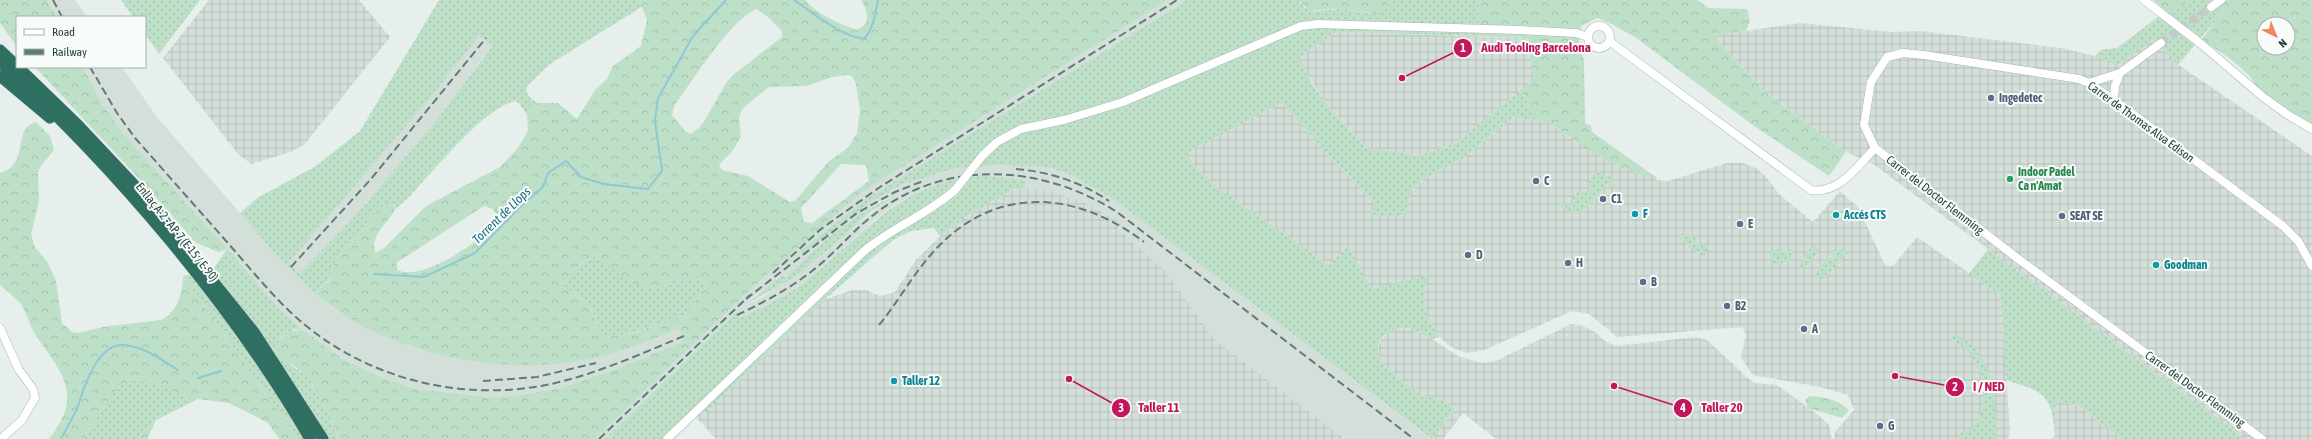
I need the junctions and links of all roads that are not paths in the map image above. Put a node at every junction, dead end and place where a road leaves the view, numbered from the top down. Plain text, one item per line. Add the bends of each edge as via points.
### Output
1 (2144, 0) edge
2 (2221, 0) edge
3 (2211, 7) tunnel mouth
4 (1588, 37) junction
5 (1609, 41) junction
6 (0, 42) edge
7 (2161, 43) tunnel mouth
8 (0, 50) edge
9 (16, 57) edge
10 (0, 62) edge
11 (16, 64) edge
12 (20, 68) edge
13 (28, 68) edge
14 (2120, 73) junction
15 (0, 76) edge
16 (2089, 83) junction
17 (2114, 100) junction
18 (75, 129) junction
19 (2312, 129) edge
20 (1874, 148) junction
21 (2312, 266) edge
22 (0, 328) edge
23 (1, 439) edge
24 (310, 439) edge
25 (323, 439) edge
26 (667, 439) edge
27 (2262, 439) edge

1 - 19 street via 2200,43 2263,97 2288,116
2 - 3 street
4 - 5 street via 1590,44 1597,48 1604,47
4 - 5 street via 1593,27 1603,26 1610,34
4 - 26 street, bridge via 1576,33 1520,30 1318,24 1301,26 1123,102 1071,118 1021,129 997,142 955,190 933,208 891,231 863,252
5 - 20 street, Carrer del Doctor Flemming via 1811,190 1828,190 1845,180
6 - 9 highway
7 - 14 street
8 - 11 highway, Enllaç A-2 - AP-7 (E-15 / E-90)
10 - 18 highway, Enllaç A-2 - AP-7 (E-15 / E-90)
12 - 18 highway, Enllaç A-2 - AP-7 (E-15 / E-90)
13 - 18 highway via 56,95
14 - 16 street
14 - 17 street via 2114,86
15 - 18 highway via 43,114
16 - 17 street, Carrer de Thomas Alva Edison
16 - 20 street, Carrer de Thomas Alva Edison via 2052,74 1924,55 1903,53 1887,57 1871,82 1864,125
17 - 21 street, Carrer de Thomas Alva Edison via 2283,226 2298,241
18 - 24 highway, Enllaç A-2 - AP-7 (E-15 / E-90) via 217,302 258,358
18 - 25 highway, Enllaç A-2 - AP-7 (E-15 / E-90) via 141,192 254,332
20 - 27 street, Carrer del Doctor Flemming via 2017,258
22 - 23 street via 19,370 33,388 35,398 22,420

